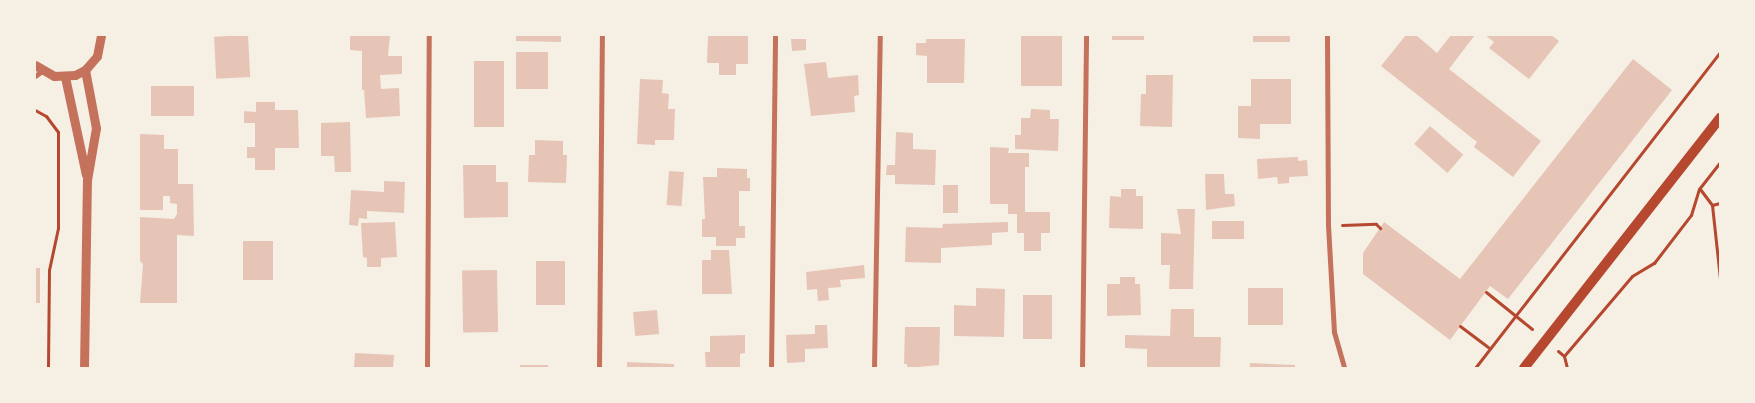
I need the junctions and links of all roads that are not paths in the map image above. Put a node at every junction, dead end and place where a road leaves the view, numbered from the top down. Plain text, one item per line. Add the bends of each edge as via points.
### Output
1 (429, 35) edge
2 (602, 35) edge
3 (775, 35) edge
4 (880, 35) edge
5 (1086, 35) edge
6 (1327, 35) edge
7 (103, 36) edge
8 (37, 70) edge
9 (85, 70) junction
10 (65, 77) junction
11 (1720, 118) edge
12 (87, 180) junction
13 (84, 368) edge
14 (427, 368) edge
15 (599, 368) edge
16 (771, 368) edge
17 (874, 368) edge
18 (1082, 368) edge
19 (1344, 368) edge
20 (1525, 368) edge

1 - 14 street
2 - 15 street
3 - 16 street
4 - 17 street
5 - 18 street
6 - 19 street via 1328,225 1334,332
7 - 9 street via 97,56
8 - 10 street
9 - 10 street
9 - 12 street via 96,128
10 - 12 street
11 - 20 main road
12 - 13 street

